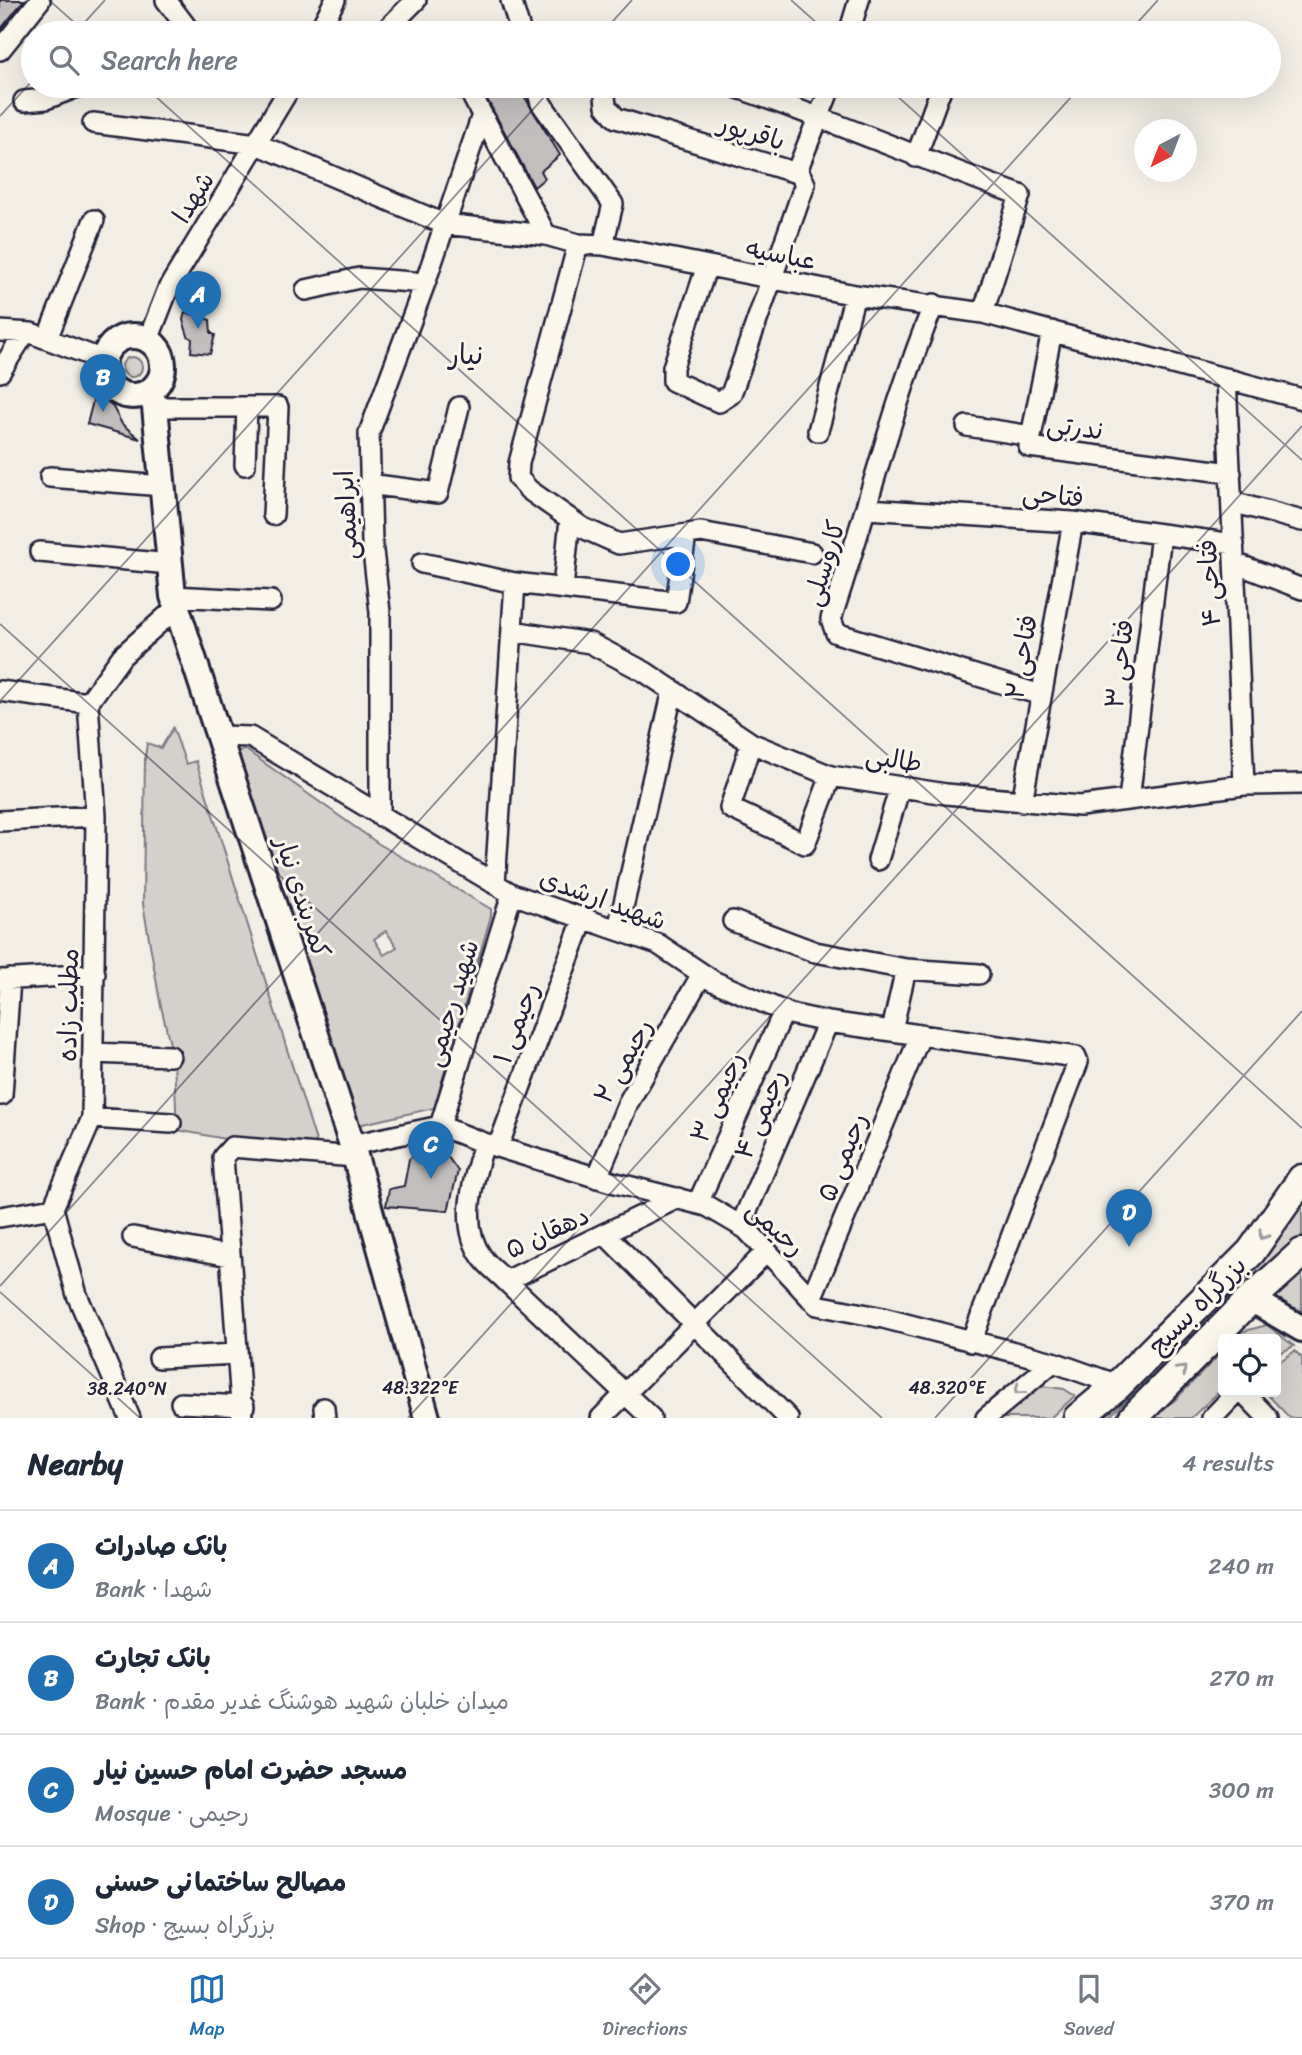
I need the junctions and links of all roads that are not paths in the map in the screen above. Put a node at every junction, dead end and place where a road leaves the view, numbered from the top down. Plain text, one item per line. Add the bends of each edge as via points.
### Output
1 (40, 0) edge
2 (166, 0) edge
3 (335, 0) edge
4 (416, 0) edge
5 (511, 0) edge
6 (859, 0) edge
7 (23, 21) edge
8 (182, 21) edge
9 (324, 21) edge
10 (395, 21) edge
11 (517, 21) edge
12 (853, 21) edge
13 (21, 24) edge
14 (0, 50) edge
15 (49, 98) edge
16 (284, 98) edge
17 (473, 98) edge
18 (540, 98) edge
19 (605, 98) edge
20 (767, 98) edge
21 (827, 98) edge
22 (938, 98) edge
23 (24, 101) dead end
24 (820, 116) junction
25 (481, 118) junction
26 (93, 123) dead end
27 (257, 144) junction
28 (916, 157) junction
29 (796, 173) junction
30 (94, 220) dead end
31 (444, 224) junction
32 (546, 235) junction
33 (578, 244) junction
34 (603, 245) junction
35 (706, 266) junction
36 (771, 278) junction
37 (425, 284) junction
38 (306, 290) dead end
39 (855, 295) junction
40 (934, 304) junction
41 (983, 313) junction
42 (0, 331) edge
43 (1052, 331) junction
44 (25, 333) junction
45 (47, 339) junction
46 (148, 340) junction
47 (103, 360) junction
48 (0, 372) edge
49 (1226, 378) junction
50 (152, 399) junction
51 (1302, 399) edge
52 (247, 407) junction
53 (459, 407) dead end
54 (967, 426) dead end
55 (818, 431) dead end
56 (1031, 436) junction
57 (245, 465) dead end
58 (1231, 473) junction
59 (50, 477) dead end
60 (368, 484) junction
61 (163, 486) junction
62 (1232, 502) junction
63 (867, 509) junction
64 (273, 515) dead end
65 (570, 519) junction
66 (1302, 521) edge
67 (1073, 522) junction
68 (1161, 534) junction
69 (686, 535) junction
70 (40, 552) dead end
71 (812, 553) dead end
72 (1234, 553) junction
73 (422, 563) dead end
74 (170, 564) junction
75 (515, 583) junction
76 (563, 588) junction
77 (1302, 589) edge
78 (175, 601) junction
79 (271, 601) dead end
80 (512, 632) junction
81 (673, 690) junction
82 (0, 691) edge
83 (1041, 695) junction
84 (88, 702) junction
85 (219, 736) junction
86 (751, 743) junction
87 (831, 776) junction
88 (1302, 784) edge
89 (1244, 785) junction
90 (900, 787) junction
91 (1129, 800) junction
92 (1022, 802) junction
93 (96, 816) junction
94 (380, 816) junction
95 (0, 821) edge
96 (878, 860) dead end
97 (503, 889) junction
98 (584, 918) junction
99 (733, 921) dead end
100 (618, 929) junction
101 (906, 968) junction
102 (95, 974) junction
103 (702, 974) junction
104 (979, 974) dead end
105 (5, 980) edge
106 (784, 1011) junction
107 (828, 1023) junction
108 (892, 1030) junction
109 (921, 1034) junction
110 (93, 1053) junction
111 (170, 1056) dead end
112 (0, 1095) edge
113 (92, 1118) junction
114 (171, 1123) dead end
115 (440, 1126) junction
116 (491, 1145) junction
117 (354, 1151) junction
118 (597, 1178) junction
119 (1302, 1179) edge
120 (678, 1198) junction
121 (698, 1203) junction
122 (53, 1208) junction
123 (0, 1217) edge
124 (741, 1225) junction
125 (605, 1234) junction
126 (133, 1237) dead end
127 (767, 1251) junction
128 (1302, 1253) edge
129 (229, 1256) junction
130 (506, 1281) junction
131 (811, 1299) junction
132 (1251, 1299) junction
133 (695, 1325) junction
134 (1302, 1329) edge
135 (971, 1342) junction
136 (236, 1354) junction
137 (159, 1359) dead end
138 (1053, 1362) junction
139 (1118, 1385) junction
140 (626, 1393) junction
141 (1232, 1397) edge
142 (1248, 1397) edge
143 (181, 1403) dead end
144 (243, 1412) edge
145 (131, 1418) edge
146 (427, 1418) edge
147 (601, 1418) edge
148 (651, 1418) edge
149 (788, 1418) edge
150 (986, 1418) edge
151 (1078, 1418) edge
152 (1133, 1418) edge
153 (1212, 1418) edge
154 (1268, 1418) edge

1 - 7 street
2 - 8 street
3 - 9 street
4 - 10 street
5 - 11 street
6 - 12 street
13 - 14 street
15 - 23 street
16 - 27 street, شهدا
17 - 25 street
18 - 34 street via 613,204
19 - 29 street, باقرپور via 616,118
20 - 24 street
21 - 24 street
22 - 28 street
24 - 28 street
24 - 29 street
25 - 31 street, ابراهیمی
25 - 32 street
26 - 27 street, عباسیه
27 - 31 street, عباسیه
27 - 46 street, شهدا via 168,289
28 - 41 street via 1020,195
29 - 36 street, باقرپور via 805,184 804,194
30 - 45 street
31 - 32 street, عباسیه
31 - 37 street, ابراهیمی
32 - 33 street, عباسیه
33 - 34 street, عباسیه
33 - 65 street via 518,478
34 - 35 street, عباسیه
35 - 36 street, عباسیه
35 - 36 street, باقرپور via 673,367 673,382 719,402 731,394
36 - 39 street, عباسیه
37 - 38 street via 359,278
37 - 60 street, ابراهیمی via 369,433
39 - 40 street, عباسیه
39 - 55 street
40 - 41 street, عباسیه
40 - 63 street, کاروسلی via 909,364
41 - 43 street, عباسیه
42 - 44 street
43 - 49 street, عباسیه
43 - 56 street, ندرتی
44 - 45 street
44 - 48 street
45 - 47 street
46 - 47 main road via 129,335 120,338
46 - 50 main road via 159,351 163,365
47 - 50 main road via 106,380 121,393
49 - 51 street, عباسیه
49 - 58 street, فتاحی ۴
50 - 52 street
50 - 61 main road, کمربندی نیار
52 - 57 street
52 - 64 street via 278,407
53 - 60 street via 438,493
54 - 56 street
56 - 58 street, ندرتی via 1031,448
58 - 62 street, فتاحی ۴
59 - 61 street
60 - 94 street, ابراهیمی via 380,612
61 - 74 main road, کمربندی نیار
62 - 66 street
62 - 72 street, فتاحی ۴
63 - 67 street, فتاحی
63 - 83 street, کاروسلی via 831,620 836,633
65 - 69 street via 619,544
65 - 76 street
67 - 68 street, فتاحی
67 - 83 street, فتاحی ۲
68 - 72 street, فتاحی
68 - 91 street, فتاحی ۳
69 - 71 street via 701,533
69 - 76 street via 676,602
70 - 74 street
72 - 77 street, فتاحی
72 - 89 street, فتاحی ۴
73 - 75 street
74 - 78 main road, کمربندی نیار
75 - 76 street
75 - 80 street, شهید رحیمی
78 - 79 street
78 - 84 street via 122,656
78 - 85 main road, کمربندی نیار
80 - 81 street, طالبی via 590,643
80 - 97 street, شهید رحیمی
81 - 86 street, طالبی
81 - 100 street
82 - 84 street
83 - 92 street, فتاحی ۲
84 - 93 street, مطلب زاده
85 - 94 street, شهید ارشدی via 250,737
85 - 117 main road, کمربندی نیار
86 - 87 street, طالبی
86 - 87 street via 730,808 805,844
87 - 90 street, طالبی
88 - 89 street, طالبی
89 - 91 street, طالبی
90 - 92 street, طالبی
90 - 96 street
91 - 92 street, طالبی via 1080,806
93 - 95 street
93 - 102 street, مطلب زاده
94 - 97 street, شهید ارشدی
97 - 98 street, شهید ارشدی
97 - 115 street, شهید رحیمی
98 - 100 street, شهید ارشدی
98 - 116 street, رحیمی ۱
99 - 101 street via 815,951
100 - 103 street, شهید ارشدی via 658,944
101 - 104 street
101 - 108 street
102 - 105 street
102 - 110 street, مطلب زاده
103 - 106 street, شهید ارشدی
103 - 118 street, رحیمی ۲ via 628,1103
105 - 112 street
106 - 107 street, شهید ارشدی
106 - 121 street, رحیمی ۳
107 - 108 street, شهید ارشدی
107 - 124 street, رحیمی ۴
108 - 109 street, شهید ارشدی
109 - 131 street, رحیمی ۵
109 - 135 street, شهید ارشدی via 1076,1057 1078,1062
110 - 111 street
110 - 113 street, مطلب زاده
113 - 114 street
113 - 122 street, مطلب زاده
115 - 116 street, رحیمی
115 - 117 street
116 - 118 street, رحیمی
116 - 130 street, رحیمی ۱ via 472,1186 472,1238 482,1257
117 - 129 street via 232,1147 223,1157
117 - 146 main road, کمربندی نیار
118 - 120 street, رحیمی
119 -> 139 highway, بزرگراه بسیج via 1251,1252
120 - 121 street, رحیمی
120 - 125 street, دهقان ۵
121 - 124 street, رحیمی
122 - 123 street
122 - 145 street via 77,1295
124 - 127 street, رحیمی
125 - 130 street, دهقان ۵
125 - 133 street
126 - 129 street
127 - 131 street, رحیمی
127 - 133 street
128 - 132 highway, بزرگراه بسیج
129 - 136 street
130 - 140 street, دهقان ۵
131 - 135 street, رحیمی via 817,1305
132 - 134 main road
152 -> 132 highway, بزرگراه بسیج
133 - 140 street
133 - 149 street
135 - 138 street, رحیمی
136 - 137 street
136 - 144 street
138 - 139 street, رحیمی
138 -> 150 street
139 - 151 highway, بزرگراه بسیج
140 - 147 street
140 - 148 street, دهقان ۵
141 - 153 street
142 - 154 street
143 - 144 street

